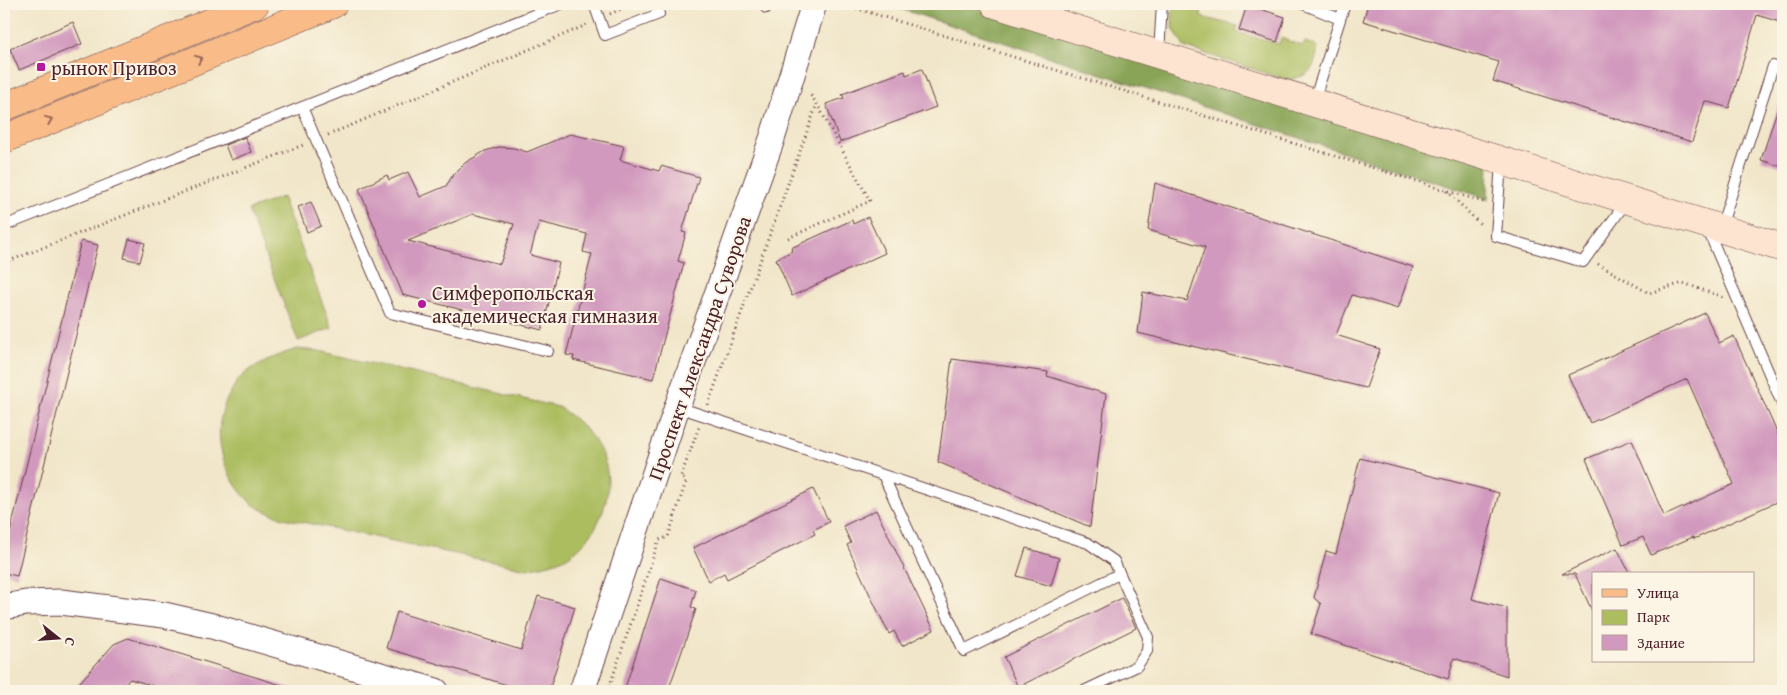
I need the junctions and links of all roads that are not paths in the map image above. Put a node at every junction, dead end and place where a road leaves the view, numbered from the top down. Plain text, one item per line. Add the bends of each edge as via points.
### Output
1 (255, 4) edge
2 (333, 4) edge
3 (561, 4) edge
4 (594, 4) edge
5 (814, 4) edge
6 (995, 4) edge
7 (1162, 4) edge
8 (1303, 4) edge
9 (1345, 4) edge
10 (659, 14) dead end
11 (1340, 19) junction
12 (1159, 54) junction
13 (1783, 69) edge
14 (1313, 103) junction
15 (4, 107) edge
16 (302, 107) junction
17 (4, 139) edge
18 (1501, 161) junction
19 (1628, 199) junction
20 (4, 226) edge
21 (1713, 226) junction
22 (1783, 248) edge
23 (548, 351) dead end
24 (1783, 406) edge
25 (677, 407) junction
26 (883, 475) junction
27 (1119, 574) junction
28 (4, 607) edge
29 (436, 691) edge
30 (582, 691) edge
31 (1084, 691) edge

1 - 15 main road
17 -> 2 main road
3 - 16 lane
4 - 10 lane via 605,35
5 - 25 street, Проспект Александра Суворова via 772,139
6 - 12 main road
7 - 12 lane
8 - 11 lane
9 - 11 lane
11 - 14 lane
12 - 14 main road
13 - 21 lane via 1773,66
14 - 18 main road
16 - 20 lane
16 - 23 lane via 390,313
18 - 19 main road
18 - 19 lane via 1496,236 1583,262
19 - 21 main road
21 - 22 main road
21 - 24 lane via 1739,303
25 - 26 lane
25 - 30 street, Проспект Александра Суворова
26 - 27 lane via 1088,543 1114,561
26 - 27 lane via 964,651
27 - 31 lane via 1148,638 1148,651 1137,666
28 - 29 street via 61,602 164,615

